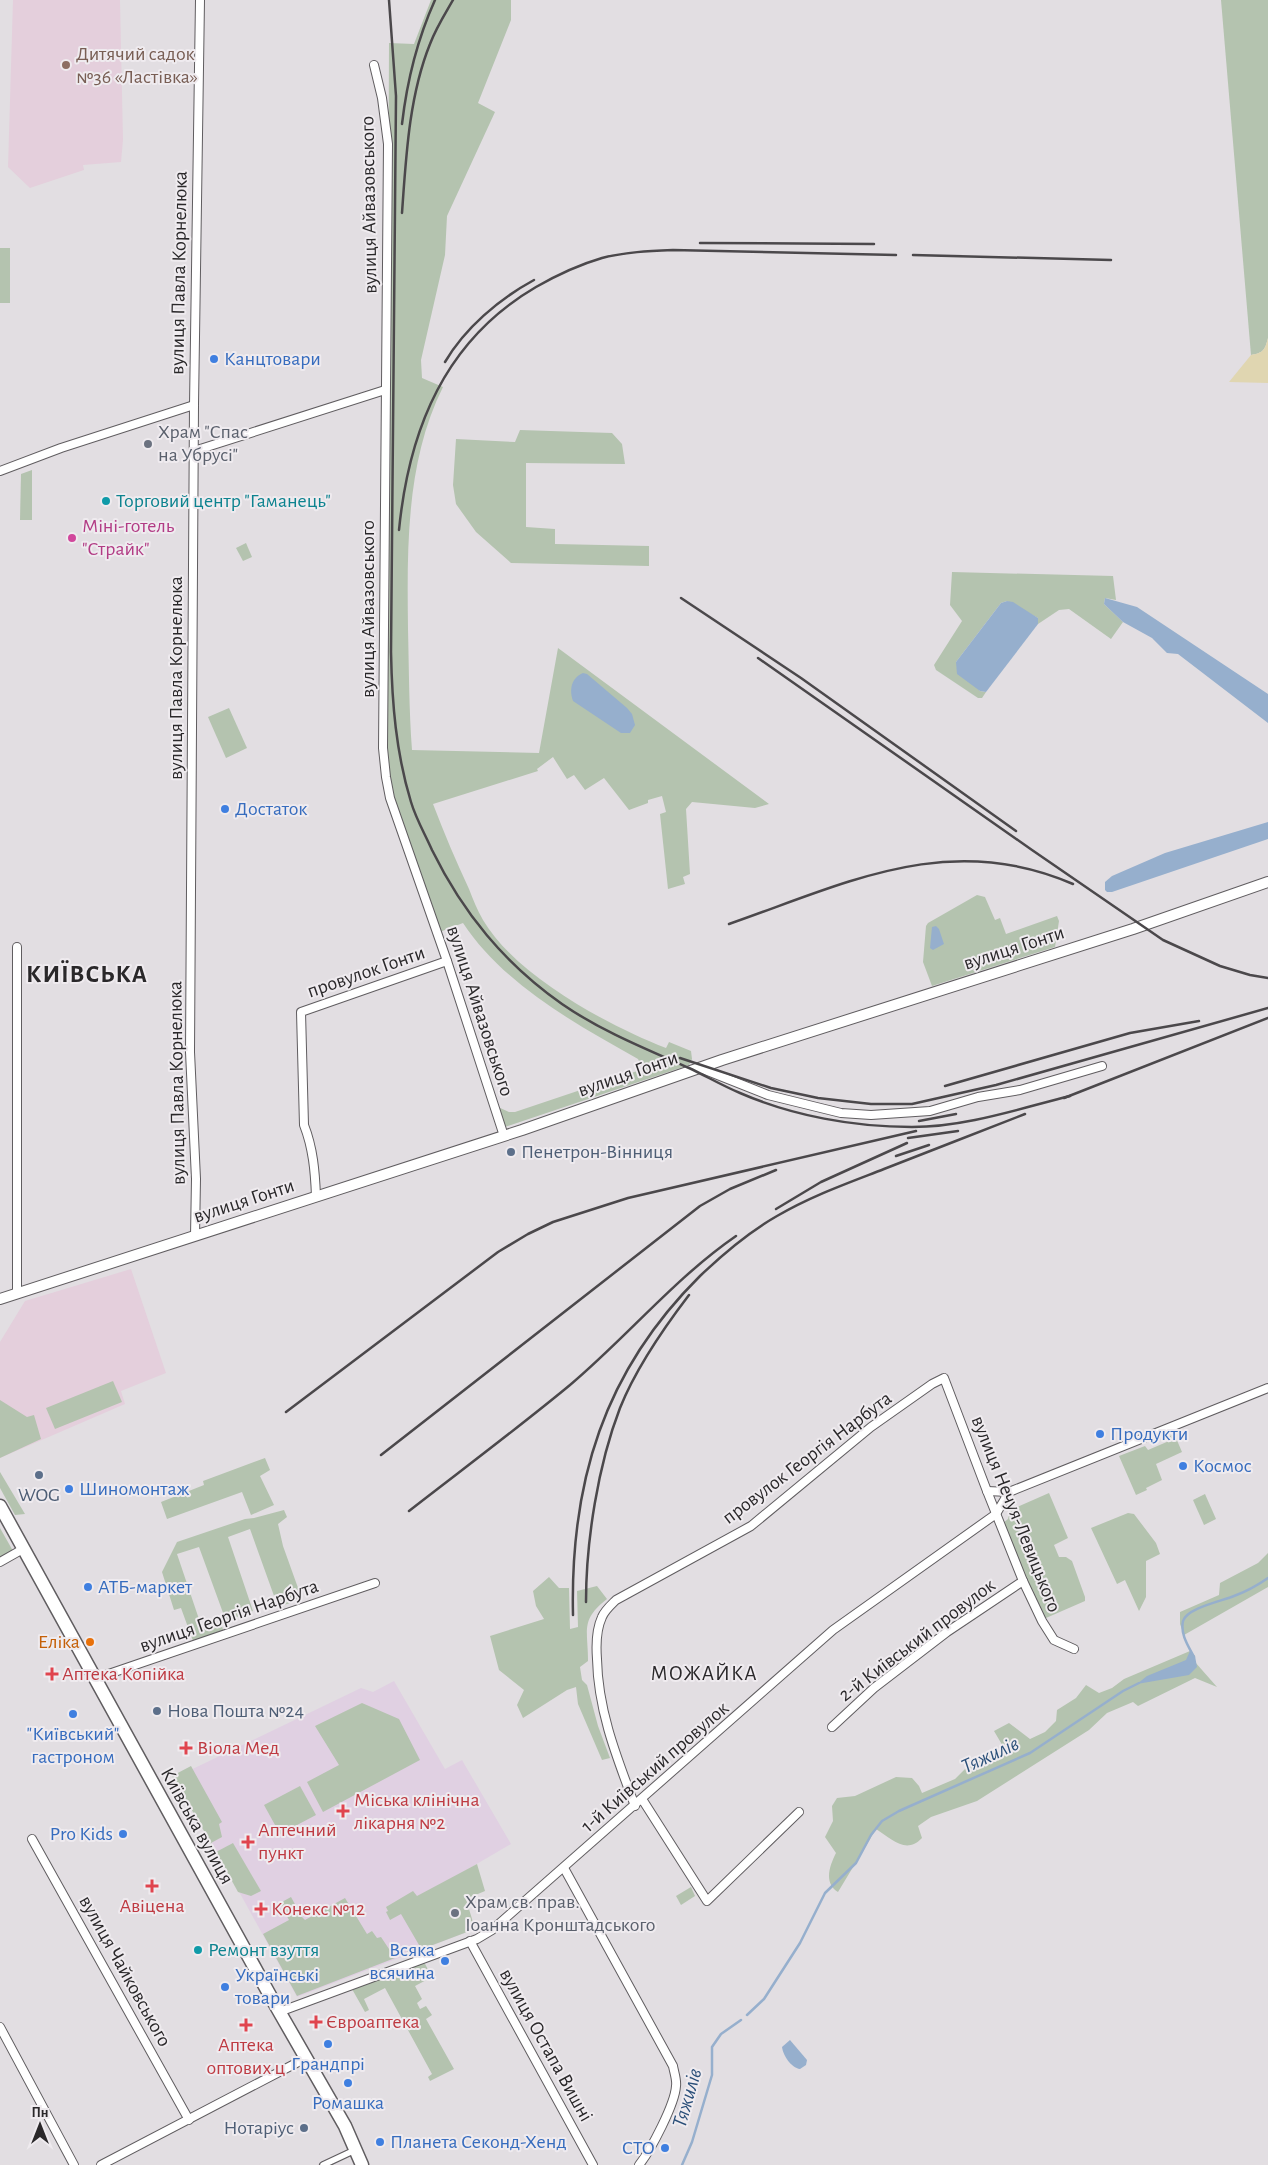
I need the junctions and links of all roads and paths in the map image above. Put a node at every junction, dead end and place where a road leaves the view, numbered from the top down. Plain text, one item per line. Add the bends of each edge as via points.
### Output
1 (200, 0) edge
2 (374, 65) dead end
3 (385, 390) junction
4 (194, 404) junction
5 (194, 451) junction
6 (0, 471) edge
7 (1268, 882) edge
8 (16, 947) dead end
9 (447, 961) junction
10 (1102, 1066) dead end
11 (700, 1068) junction
12 (504, 1136) junction
13 (316, 1196) junction
14 (195, 1236) junction
15 (17, 1294) junction
16 (0, 1299) edge
17 (944, 1378) joint
18 (1268, 1388) edge
19 (987, 1491) junction
20 (1009, 1492) junction
21 (0, 1506) edge
22 (996, 1514) junction
23 (23, 1549) junction
24 (0, 1562) edge
25 (1023, 1581) junction
26 (375, 1583) dead end
27 (1074, 1649) dead end
28 (94, 1679) junction
29 (832, 1727) dead end
30 (642, 1800) junction
31 (635, 1806) junction
32 (799, 1812) dead end
33 (32, 1839) dead end
34 (564, 1868) junction
35 (470, 1941) junction
36 (279, 2012) junction
37 (0, 2027) edge
38 (306, 2058) junction
39 (189, 2120) junction
40 (356, 2149) junction
41 (74, 2165) edge
42 (100, 2165) edge
43 (323, 2165) edge
44 (362, 2165) edge
45 (593, 2165) edge
46 (639, 2165) edge

1 - 4 street, вулиця Павла Корнелюка
2 - 3 street, вулиця Айвазовського via 388,144
3 - 5 street
3 - 9 street, вулиця Айвазовського via 386,777 390,798
4 - 5 street, вулиця Павла Корнелюка
4 - 6 street
5 - 14 street, вулиця Павла Корнелюка via 190,1052 196,1179
7 - 11 street, вулиця Гонти
8 - 15 street
9 - 12 street, вулиця Айвазовського
9 - 13 street, провулок Гонти via 301,1012 304,1125 314,1164
10 - 11 street via 930,1111 891,1114 841,1113 768,1095
11 - 12 street, вулиця Гонти
12 - 13 street, вулиця Гонти
13 - 14 street, вулиця Гонти
14 - 15 street, вулиця Гонти
15 - 16 street, вулиця Гонти
17 - 19 street, вулиця Нечуя-Левицького
17 - 31 street, провулок Георгія Нарбута via 872,1427 751,1526 608,1607 598,1631 598,1684 605,1719
18 - 20 street
19 - 20 street
19 - 22 street, вулиця Нечуя-Левицького
20 - 22 street, 1-й Київський провулок
21 - 23 main road, Київська вулиця
22 - 25 street, вулиця Нечуя-Левицького
22 - 30 street, 1-й Київський провулок via 833,1630
23 - 24 street
23 - 28 main road, Київська вулиця
25 - 27 street, вулиця Нечуя-Левицького via 1054,1640
25 - 29 street, 2-й Київський провулок via 947,1632 874,1688
26 - 28 street, вулиця Георгія Нарбута
28 - 36 main road, Київська вулиця
30 - 31 street, 1-й Київський провулок
30 - 32 street via 708,1901
31 - 34 street, 1-й Київський провулок
33 - 39 street, вулиця Чайковського
34 - 35 street, 1-й Київський провулок via 492,1930
34 - 46 street via 673,2066 677,2084 674,2098
35 - 36 street, 1-й Київський провулок
35 - 45 street, вулиця Остапа Вишні
36 - 38 main road, Київська вулиця
37 - 41 street
38 - 39 street
38 - 40 main road, Київська вулиця
39 - 42 street
40 - 43 street
40 - 44 main road, Київська вулиця

